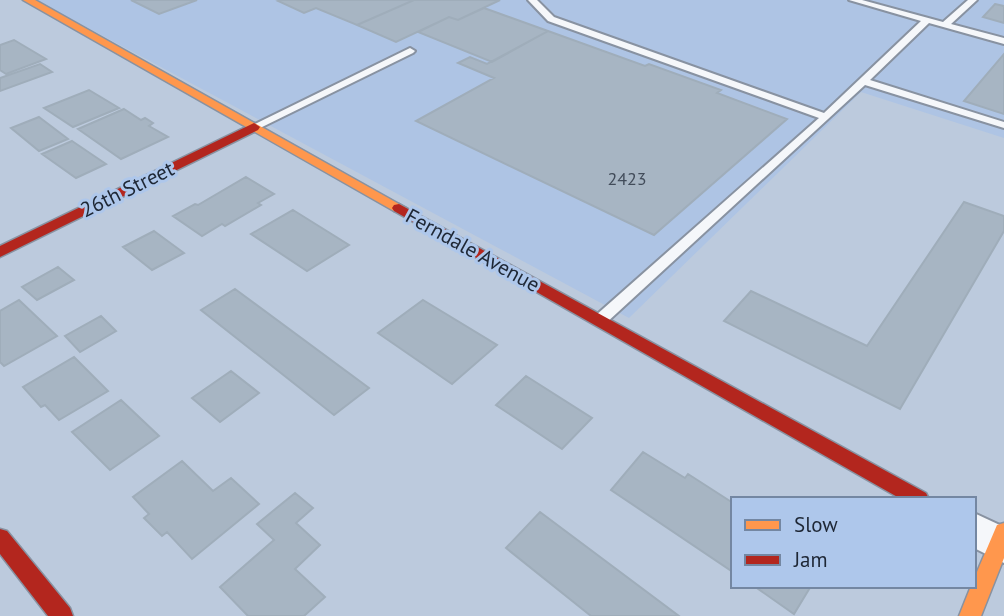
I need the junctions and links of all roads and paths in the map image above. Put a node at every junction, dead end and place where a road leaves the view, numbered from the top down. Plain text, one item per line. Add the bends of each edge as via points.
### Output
1 (28, 0) edge
2 (531, 0) edge
3 (853, 0) edge
4 (973, 0) edge
5 (927, 20) junction
6 (945, 25) junction
7 (1004, 41) edge
8 (410, 51) dead end
9 (864, 80) junction
10 (826, 117) junction
11 (1004, 125) edge
12 (254, 127) junction
13 (0, 252) edge
14 (599, 321) junction
15 (915, 497) edge
16 (995, 537) edge
17 (0, 538) edge
18 (62, 616) edge
19 (970, 616) edge

1 - 12 street, Ferndale Avenue
2 - 10 lane via 551,19
3 - 5 lane
4 - 6 lane
5 - 6 lane
5 - 9 lane
6 - 7 lane
8 - 12 lane
9 - 10 lane
9 - 11 lane
10 - 14 lane
12 - 13 street, 26th Street
12 - 14 street, Ferndale Avenue
14 - 15 street, Ferndale Avenue
16 - 19 street
17 - 18 street

